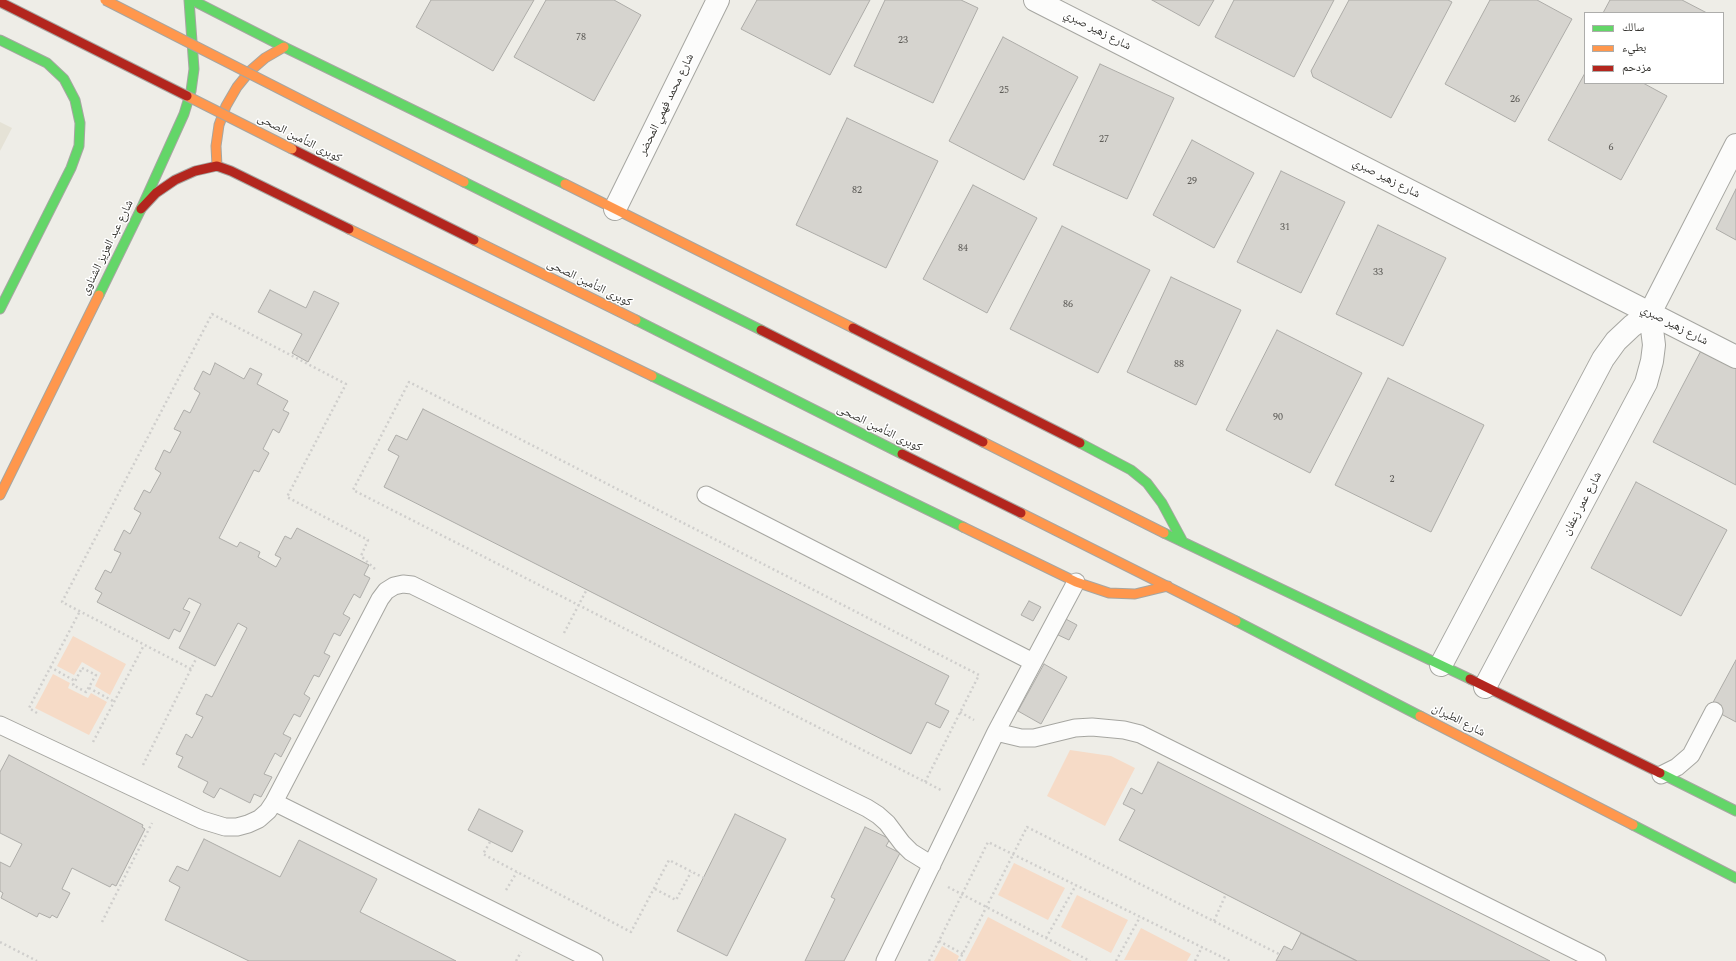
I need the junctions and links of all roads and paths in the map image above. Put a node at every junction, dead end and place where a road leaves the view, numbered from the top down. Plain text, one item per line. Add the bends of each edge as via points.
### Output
1 (105, 0) edge
2 (189, 0) edge
3 (192, 0) edge
4 (718, 0) edge
5 (1035, 0) edge
6 (0, 2) edge
7 (0, 40) edge
8 (284, 47) junction
9 (1736, 145) edge
10 (217, 166) junction
11 (141, 209) junction
12 (615, 209) junction
13 (0, 309) edge
14 (1650, 313) junction
15 (1736, 357) edge
16 (0, 495) edge
17 (706, 495) dead end
18 (1183, 542) junction
19 (1076, 582) junction
20 (394, 586) junction
21 (1168, 586) junction
22 (587, 589) dead end
23 (579, 605) junction
24 (80, 611) junction
25 (567, 628) dead end
26 (144, 645) junction
27 (197, 657) dead end
28 (1033, 662) junction
29 (1441, 665) junction
30 (50, 667) junction
31 (191, 669) junction
32 (75, 681) junction
33 (1485, 687) junction
34 (89, 688) junction
35 (115, 702) junction
36 (1714, 711) dead end
37 (42, 715) dead end
38 (0, 725) edge
39 (996, 732) junction
40 (87, 739) dead end
41 (1661, 775) junction
42 (925, 782) junction
43 (132, 787) junction
44 (163, 802) junction
45 (274, 802) junction
46 (962, 802) junction
47 (1736, 811) edge
48 (490, 842) dead end
49 (1013, 854) junction
50 (929, 870) junction
51 (690, 872) junction
52 (704, 878) dead end
53 (1736, 878) edge
54 (1076, 885) junction
55 (654, 889) junction
56 (963, 894) junction
57 (1226, 894) dead end
58 (986, 907) junction
59 (1140, 917) junction
60 (1214, 921) junction
61 (102, 922) dead end
62 (1046, 938) junction
63 (939, 941) junction
64 (0, 942) edge
65 (1202, 947) junction
66 (962, 954) junction
67 (1279, 954) dead end
68 (37, 961) edge
69 (594, 961) edge
70 (886, 961) edge
71 (929, 961) edge
72 (959, 961) edge
73 (1090, 961) edge
74 (1116, 961) edge
75 (1195, 961) edge
76 (1230, 961) edge
77 (1597, 961) edge

1 - 18 main road, bridge
2 - 11 main road, شارع عبد العزيز الشناوى via 194,69 191,91 184,114
3 - 8 main road
4 - 12 street, شارع محمد فهمي المحضر
5 - 14 street, شارع زهير صبري
6 - 21 main road, كوبرى التأمين الصحى, bridge
7 - 13 main road via 47,63 64,79 75,100 80,122 79,146 70,168
8 - 10 main road via 250,71 226,106 219,125
8 - 12 main road
9 - 14 street
10 - 11 main road via 195,171 175,180 156,193
10 - 19 main road
11 - 16 main road, شارع عبد العزيز الشناوى
12 - 18 main road via 1131,470 1147,484 1162,503
14 - 15 street, شارع زهير صبري
14 - 29 street via 1616,341 1603,359
14 - 33 street, شارع عمر زعفان via 1654,345 1646,383
17 - 28 lane
18 - 29 main road
19 - 21 main road via 1110,593 1135,594
19 - 28 lane
20 - 24 path via 361,556 368,540 287,497 346,384 212,314 62,602
20 - 45 lane via 380,599
20 - 50 lane via 403,584 420,588 868,808 887,823 902,843
21 - 53 main road, شارع الطيران
22 - 23 path
23 - 25 path
23 - 42 path
23 - 42 path via 352,490 410,382 979,675
24 - 26 path
24 - 30 path
26 - 31 path
26 - 35 path
27 - 31 path
28 - 39 lane
29 - 33 main road
30 - 32 path
30 - 37 path via 29,708
31 - 43 path
32 - 34 path via 73,684 86,692
32 - 34 path via 82,668 96,675
33 - 41 main road
34 - 35 path
35 - 40 path via 93,742
36 - 41 lane via 1691,755 1677,768
38 - 43 lane
39 - 46 lane
39 - 77 lane via 1021,738 1034,738 1075,728 1092,727 1140,734
41 - 47 main road
42 - 46 path
43 - 44 lane
44 - 45 lane via 202,820 237,828 259,819
44 - 61 path
45 - 69 lane
46 - 50 lane
48 - 55 path via 484,854 631,932
49 - 54 path
49 - 56 path via 988,842
49 - 58 path
49 - 60 path via 1027,827
50 - 56 path
50 - 70 lane
51 - 52 path
51 - 55 path via 676,900
51 - 55 path via 669,860
54 - 59 path
54 - 62 path
56 - 58 path
56 - 63 path
57 - 60 path
58 - 62 path
58 - 66 path
59 - 65 path
59 - 74 path
60 - 67 path
62 - 73 path
63 - 66 path
63 - 71 path
64 - 68 path
65 - 75 path
65 - 76 path
66 - 72 path

